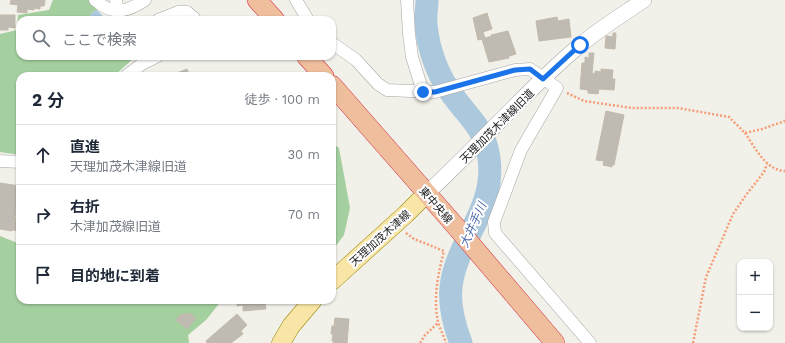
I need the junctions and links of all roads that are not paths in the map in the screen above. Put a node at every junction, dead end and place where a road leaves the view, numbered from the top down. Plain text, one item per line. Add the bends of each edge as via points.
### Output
1 (95, 0) edge
2 (145, 0) edge
3 (258, 0) edge
4 (296, 0) edge
5 (407, 0) edge
6 (644, 0) edge
7 (118, 10) edge
8 (168, 16) edge
9 (191, 16) edge
10 (272, 16) edge
11 (306, 16) edge
12 (336, 46) edge
13 (150, 60) edge
14 (310, 60) edge
15 (131, 72) edge
16 (320, 72) edge
17 (543, 79) junction
18 (336, 91) edge
19 (429, 92) junction
20 (0, 161) edge
21 (16, 162) edge
22 (426, 194) junction
23 (336, 277) edge
24 (310, 304) edge
25 (281, 343) edge
26 (555, 343) edge
27 (590, 343) edge

1 - 7 street via 102,6
2 - 7 street via 124,11
3 - 10 highway
4 - 11 street
5 - 19 street via 412,57
6 - 17 street, 天理加茂木津線旧道 via 580,45
8 - 9 street via 186,12
12 - 19 street via 356,60 387,90
13 - 15 street
14 - 16 highway
17 - 19 street via 530,69 515,70
17 - 22 street, 天理加茂木津線旧道
17 - 27 street via 557,88 521,150 494,222 494,233
18 - 22 highway, 東中央線
20 - 21 street
22 - 23 main road, 天理加茂木津線
22 - 26 highway, 東中央線
24 - 25 main road

